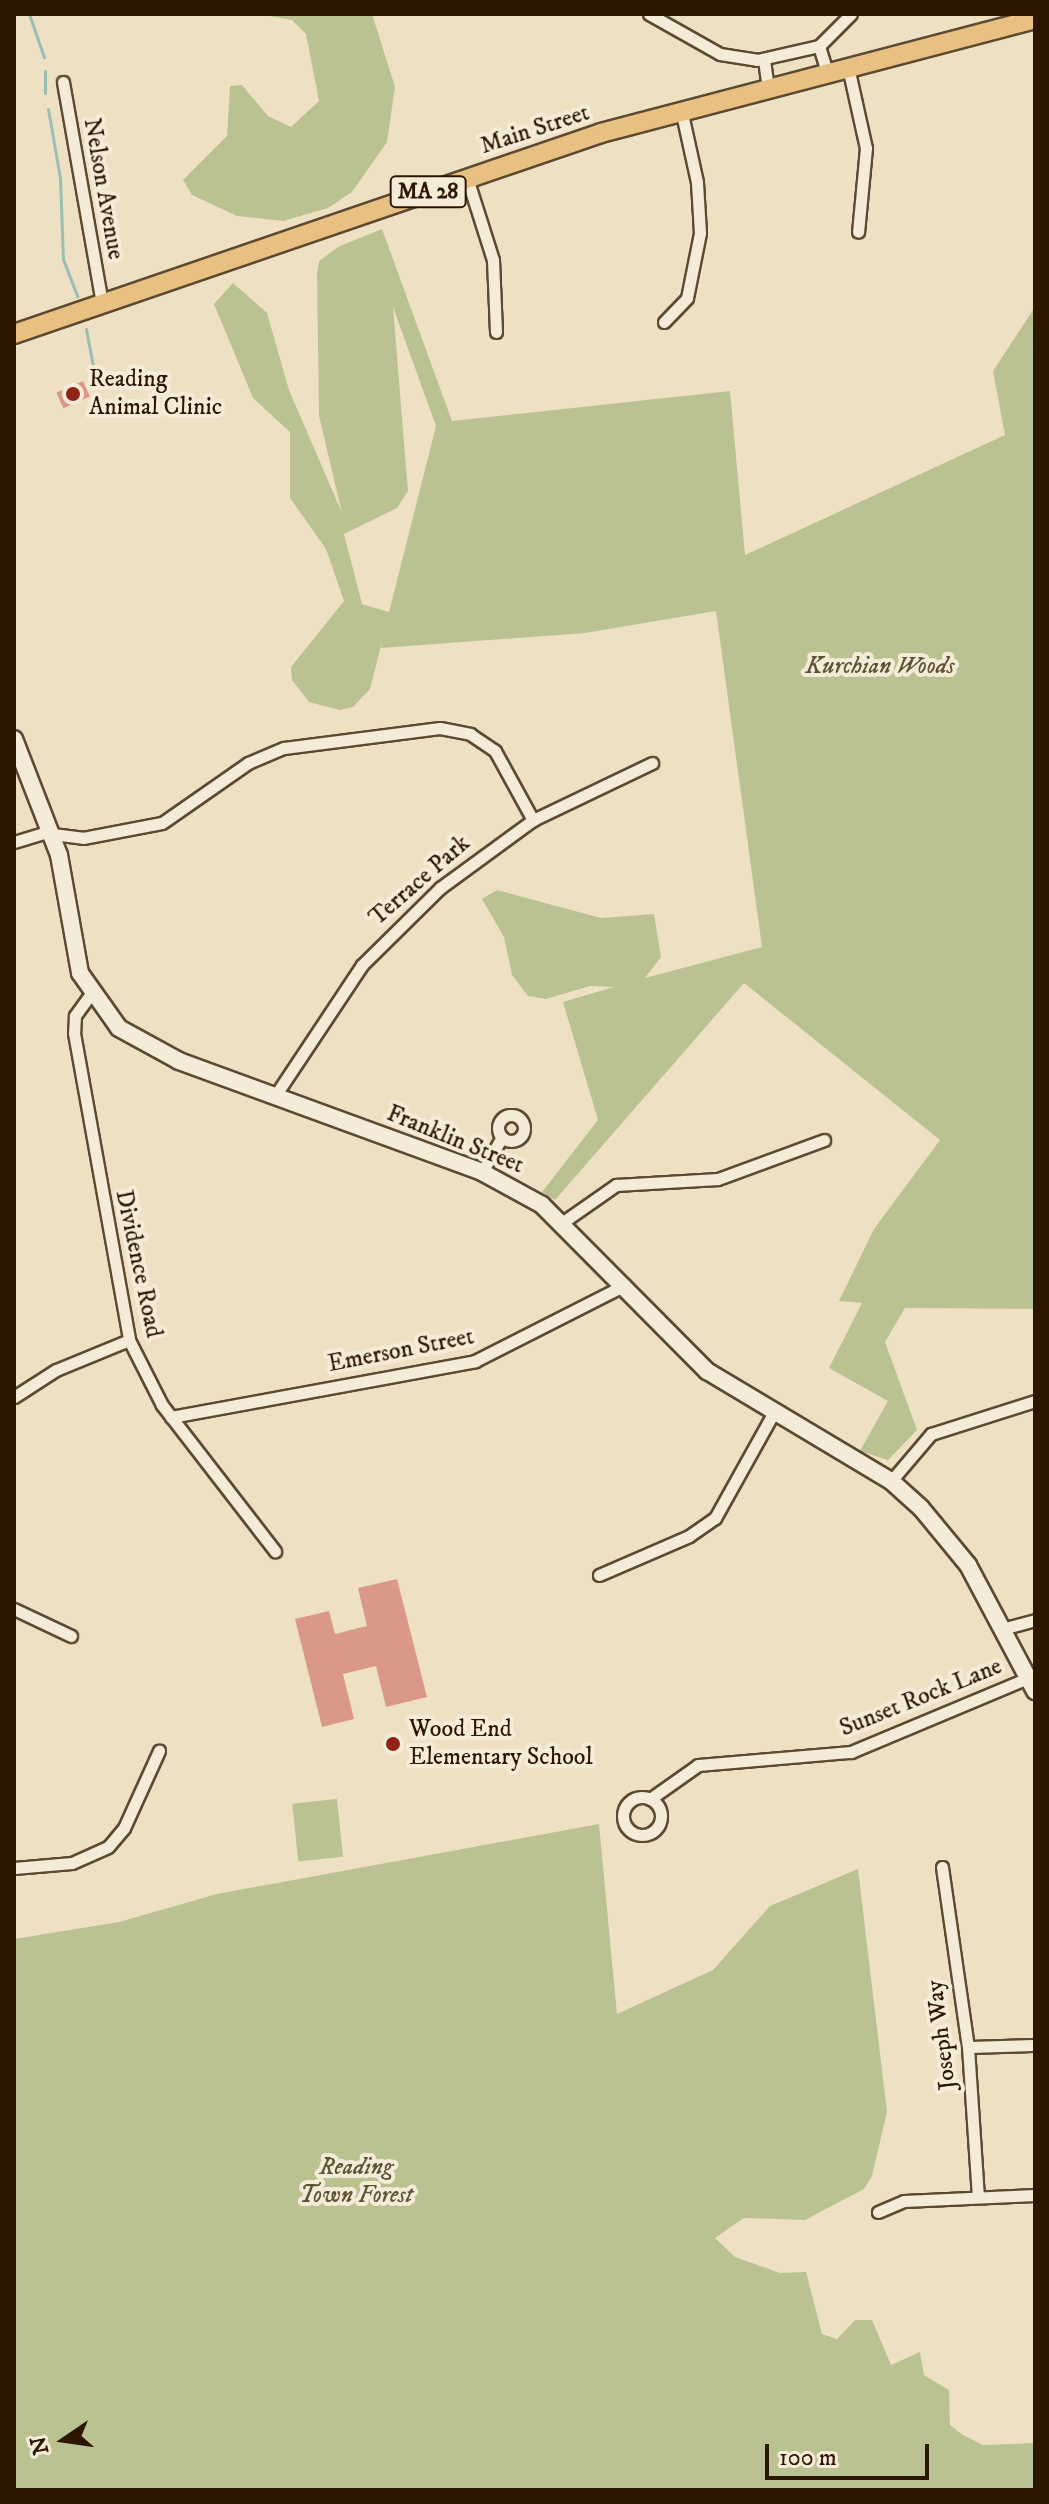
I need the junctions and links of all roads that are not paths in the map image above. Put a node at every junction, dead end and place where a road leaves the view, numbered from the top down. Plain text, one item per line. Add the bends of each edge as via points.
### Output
1 (649, 14) edge
2 (851, 14) edge
3 (1035, 19) edge
4 (819, 46) junction
5 (764, 60) junction
6 (848, 67) junction
7 (827, 72) junction
8 (63, 82) dead end
9 (768, 87) junction
10 (681, 109) junction
11 (467, 178) junction
12 (858, 232) dead end
13 (102, 303) junction
14 (664, 322) dead end
15 (496, 332) dead end
16 (14, 334) edge
17 (14, 739) edge
18 (652, 763) dead end
19 (533, 820) junction
20 (53, 833) junction
21 (14, 842) edge
22 (90, 995) junction
23 (275, 1096) junction
24 (502, 1137) dead end
25 (824, 1140) dead end
26 (482, 1172) junction
27 (563, 1222) junction
28 (625, 1285) junction
29 (129, 1340) junction
30 (14, 1397) edge
31 (1035, 1401) edge
32 (773, 1414) junction
33 (171, 1417) junction
34 (891, 1481) junction
35 (275, 1551) dead end
36 (599, 1575) dead end
37 (14, 1609) edge
38 (1035, 1620) edge
39 (1002, 1629) junction
40 (71, 1636) dead end
41 (1032, 1684) edge
42 (159, 1751) dead end
43 (650, 1799) dead end
44 (942, 1867) dead end
45 (14, 1868) edge
46 (1035, 2045) edge
47 (968, 2047) junction
48 (1035, 2195) edge
49 (978, 2197) junction
50 (878, 2212) dead end

1 - 5 street via 720,54
2 - 4 street
3 - 6 main road, Main Street / MA 28
4 - 5 street
4 - 7 street
5 - 9 street
6 - 7 main road, Main Street / MA 28
6 - 12 street via 866,144
7 - 9 main road, Main Street / MA 28
8 - 13 street, Nelson Avenue
9 - 10 main road, Main Street / MA 28
10 - 11 main road, Main Street / MA 28
10 - 14 street via 697,182 700,233 687,298
11 - 13 main road, Main Street / MA 28
11 - 15 street via 493,260
13 - 16 main road, Main Street / MA 28
17 - 20 main road, Franklin Street
18 - 19 street, Terrace Park
19 - 20 street via 495,751 470,734 440,728 284,748 248,763 162,823 83,838
19 - 23 street, Terrace Park via 440,888 381,943 305,1045
20 - 21 street
20 - 22 main road, Franklin Street via 73,953
22 - 23 main road, Franklin Street via 146,1047
22 - 29 street, Dividence Road via 75,1016 74,1033
23 - 26 main road, Franklin Street
24 - 26 street
25 - 27 street via 718,1179 616,1185
26 - 27 main road, Franklin Street via 525,1193
27 - 28 main road, Franklin Street
28 - 32 main road, Franklin Street via 707,1371
28 - 33 street, Emerson Street via 475,1361
29 - 30 street via 56,1370
29 - 33 street, Dividence Road
31 - 34 street via 931,1434
32 - 34 main road, Franklin Street
32 - 36 street via 715,1518 689,1536
33 - 35 street, Dividence Road via 261,1525
34 - 39 main road, Franklin Street via 955,1546
37 - 40 street
38 - 39 street
39 - 41 main road, Franklin Street
41 - 43 street, Sunset Rock Lane via 851,1752 698,1765 670,1779
42 - 45 street via 124,1828 108,1847 72,1863
44 - 47 street, Joseph Way
46 - 47 street
47 - 49 street, Joseph Way
48 - 49 street
49 - 50 street via 904,2201

